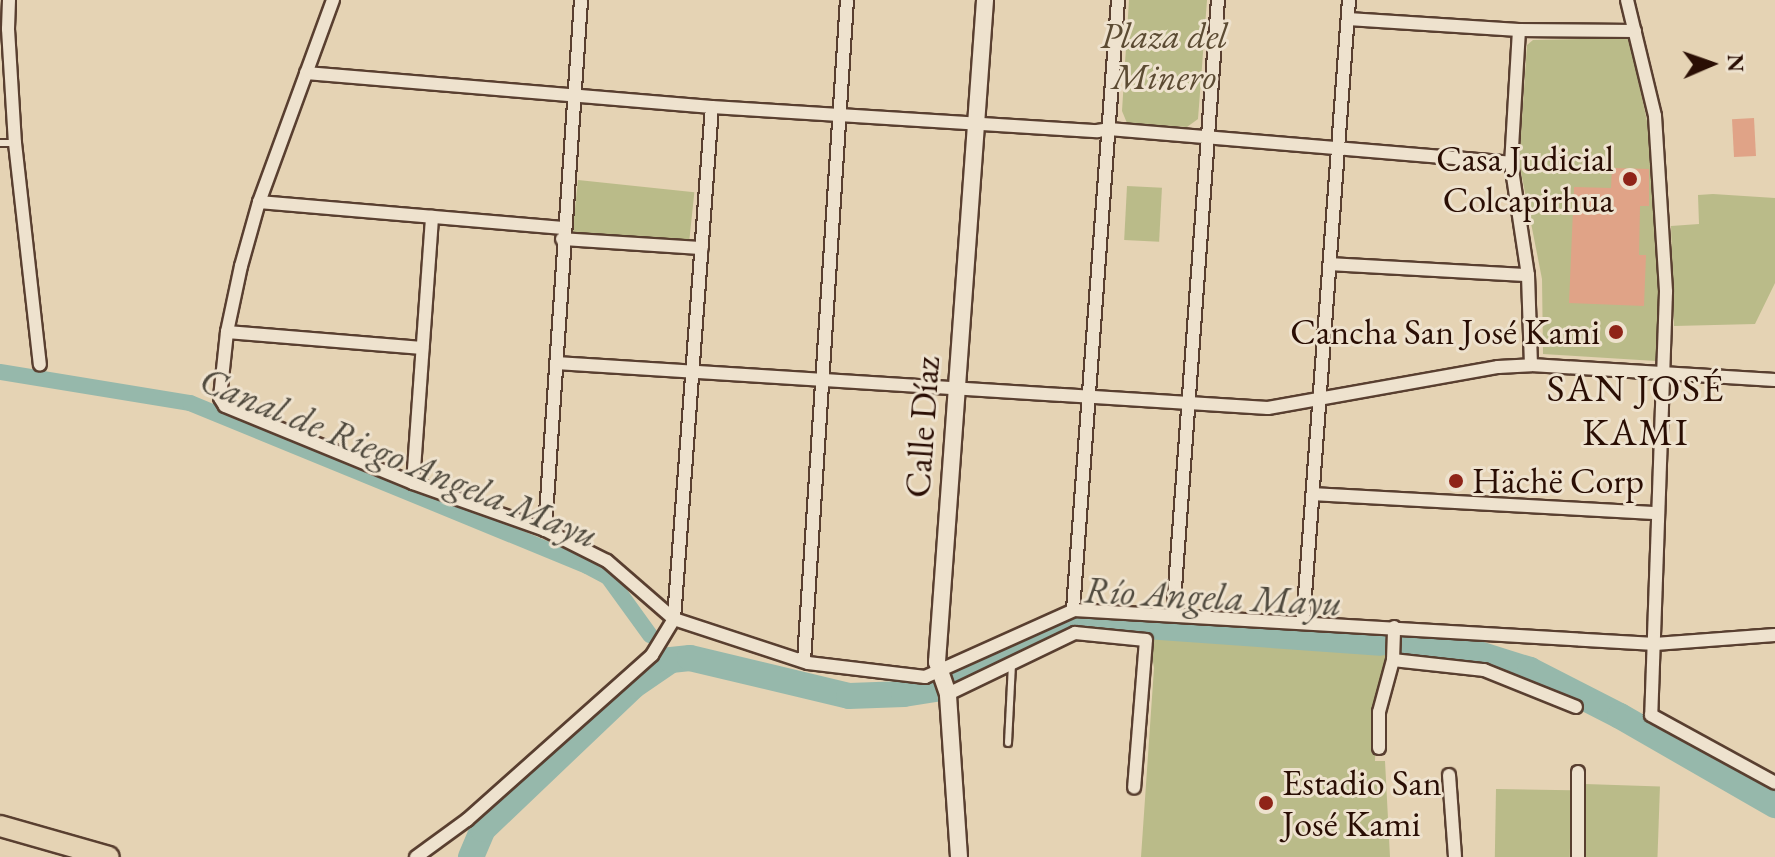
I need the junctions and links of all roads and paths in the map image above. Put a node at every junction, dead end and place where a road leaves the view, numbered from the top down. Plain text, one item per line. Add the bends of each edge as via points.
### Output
1 (9, 0) edge
2 (333, 0) edge
3 (581, 0) edge
4 (847, 0) edge
5 (985, 0) edge
6 (1118, 0) edge
7 (1218, 0) edge
8 (1349, 0) edge
9 (1627, 0) edge
10 (1348, 19) junction
11 (1519, 30) junction
12 (1635, 31) junction
13 (306, 73) junction
14 (574, 96) junction
15 (712, 107) junction
16 (840, 114) junction
17 (976, 123) junction
18 (1109, 129) junction
19 (1208, 138) junction
20 (0, 143) edge
21 (15, 143) junction
22 (1338, 150) junction
23 (1511, 163) junction
24 (259, 202) junction
25 (432, 217) junction
26 (562, 234) junction
27 (702, 248) junction
28 (1330, 264) junction
29 (1528, 275) junction
30 (227, 332) junction
31 (422, 348) junction
32 (556, 363) junction
33 (40, 365) dead end
34 (1531, 365) junction
35 (693, 371) junction
36 (1665, 375) junction
37 (823, 380) junction
38 (1775, 380) edge
39 (956, 390) junction
40 (1088, 398) junction
41 (1320, 399) junction
42 (1188, 405) junction
43 (413, 483) junction
44 (1313, 494) junction
45 (1656, 513) junction
46 (545, 530) junction
47 (1073, 610) junction
48 (1173, 615) junction
49 (674, 619) junction
50 (1303, 622) junction
51 (1394, 627) junction
52 (1775, 635) edge
53 (1655, 644) junction
54 (1393, 660) junction
55 (804, 661) junction
56 (1012, 664) junction
57 (942, 672) junction
58 (948, 694) junction
59 (1576, 707) dead end
60 (1008, 743) dead end
61 (1379, 748) dead end
62 (1578, 772) dead end
63 (1449, 775) dead end
64 (1775, 783) edge
65 (1134, 788) dead end
66 (0, 826) edge
67 (109, 857) edge
68 (416, 857) edge
69 (959, 857) edge
70 (1455, 857) edge
71 (1578, 857) edge

1 - 21 street
2 - 13 street
3 - 14 street
4 - 16 street
5 - 17 street, Calle Díaz
6 - 18 street
7 - 19 street
8 - 10 street
9 - 12 street
10 - 11 street
10 - 22 street
11 - 12 street
11 - 23 street
12 - 36 street via 1655,116 1666,292
13 - 14 street
13 - 24 street
14 - 15 street
14 - 26 street
15 - 16 street
15 - 27 street
16 - 17 street
16 - 37 street
17 - 18 street
17 - 39 street, Calle Díaz
18 - 19 street
18 - 40 street
19 - 22 street
19 - 42 street
20 - 21 lane
21 - 33 street
22 - 23 street
22 - 28 street
23 - 29 street
24 - 25 street
24 - 30 street
25 - 26 street
25 - 31 street
26 - 27 street
26 - 32 street
27 - 35 street
28 - 29 street
28 - 41 street
29 - 34 street
30 - 31 street
30 - 43 street via 218,389 225,406
31 - 43 street
32 - 35 street
32 - 46 street
34 - 36 street
34 - 41 street
35 - 37 street
35 - 49 street
36 - 38 street
36 - 45 street
37 - 39 street
37 - 55 street
39 - 40 street
39 - 57 street, Calle Díaz via 937,662
40 - 42 street
40 - 47 street
41 - 42 street via 1268,408
41 - 44 street
42 - 48 street
43 - 46 street
44 - 45 street
44 - 50 street
45 - 53 street
46 - 49 street via 607,561
47 - 48 street
47 - 57 street
48 - 50 street
49 - 55 street
49 - 68 street via 652,655 467,820
50 - 51 street
51 - 53 street
51 - 54 street
52 - 53 street
53 - 64 street via 1651,715
54 - 59 street via 1484,670
54 - 61 street via 1379,712
55 - 57 street via 925,677
56 - 58 street
56 - 60 lane
56 - 65 street via 1075,633 1146,640
57 - 58 street, Calle Díaz
58 - 69 street, Calle Díaz
62 - 71 street
63 - 70 street
66 - 67 main road

